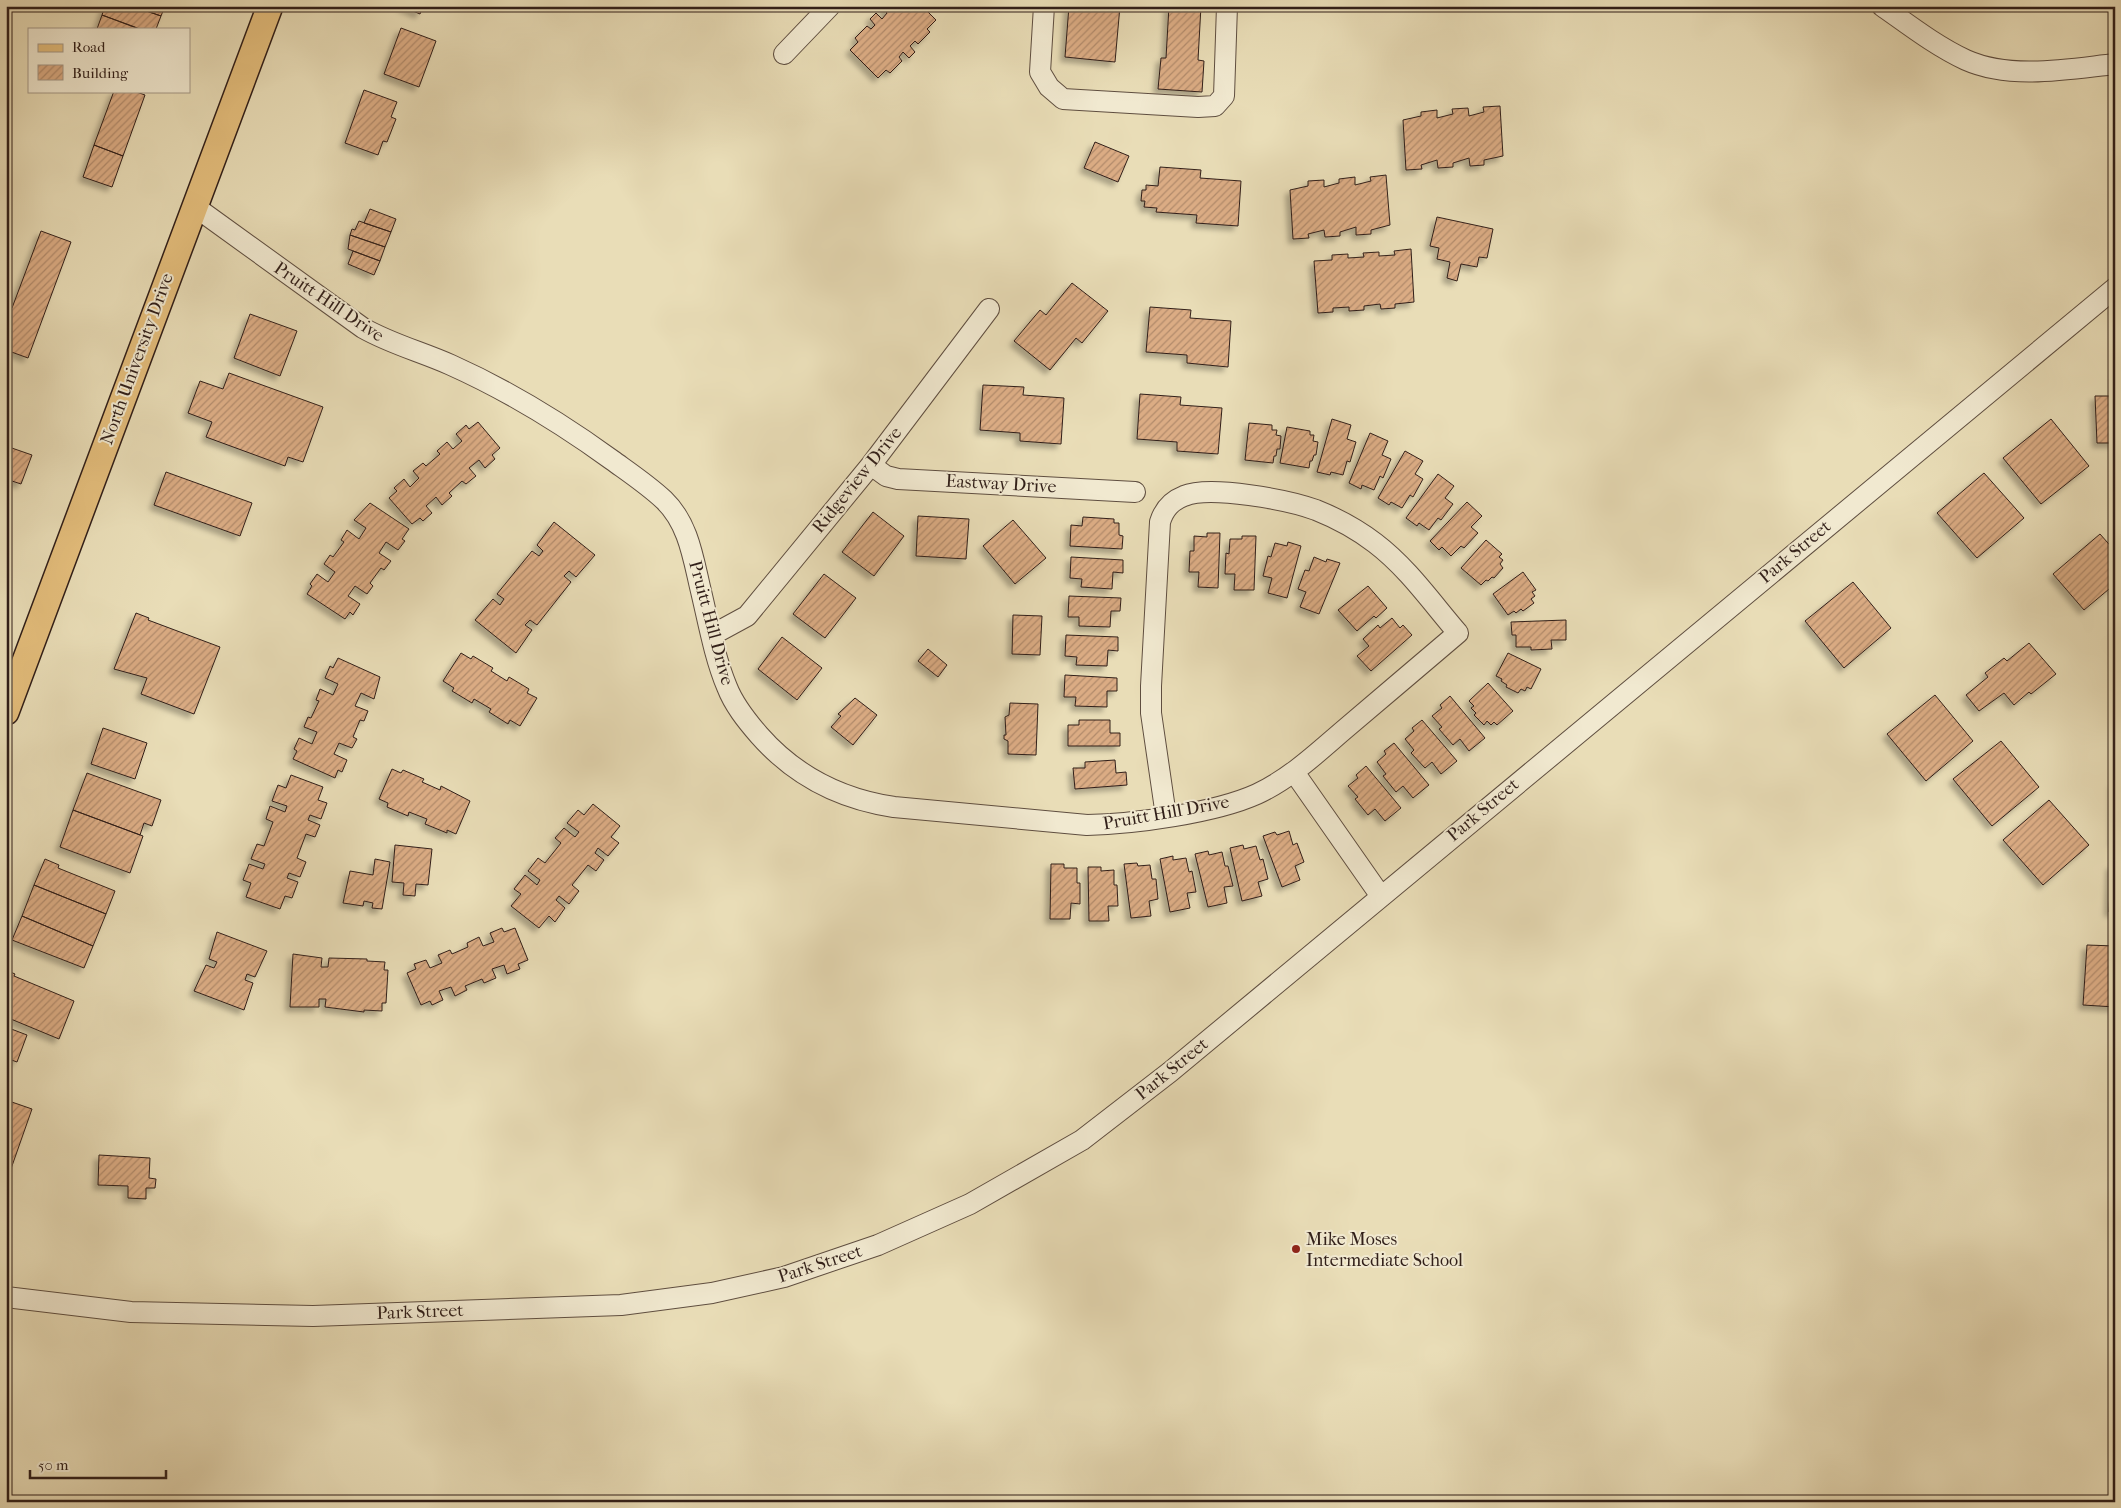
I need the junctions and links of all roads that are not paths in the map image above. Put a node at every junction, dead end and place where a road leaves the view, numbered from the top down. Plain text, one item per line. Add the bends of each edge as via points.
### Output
1 (270, 6) edge
2 (830, 6) edge
3 (1044, 6) edge
4 (1228, 6) edge
5 (1882, 6) edge
6 (784, 54) dead end
7 (2115, 64) edge
8 (194, 206) junction
9 (2115, 288) edge
10 (989, 309) dead end
11 (871, 465) junction
12 (1135, 492) dead end
13 (712, 635) junction
14 (6, 712) edge
15 (1294, 772) junction
16 (1166, 816) junction
17 (1380, 895) junction
18 (6, 1297) edge

1 - 8 main road, North University Drive
2 - 6 street
3 - 4 street via 1040,72 1049,87 1063,99 1198,107 1215,106 1224,96
5 - 7 street via 1935,43 1968,60 1998,68 2066,69
8 - 13 street, Pruitt Hill Drive via 362,328 388,342 456,367 529,404 567,427 665,501 680,520 689,540
8 - 14 main road, North University Drive
9 - 17 street, Park Street
10 - 11 street, Ridgeview Drive
11 - 12 street, Eastway Drive via 886,476 898,479
11 - 13 street, Ridgeview Drive via 747,616
13 - 16 street, Pruitt Hill Drive via 727,688 742,716 763,740 801,773 844,796 894,807 1059,824 1112,825
15 - 16 street, Pruitt Hill Drive via 1257,794 1232,803
15 - 16 street, Pruitt Hill Drive via 1458,633 1389,555 1362,534 1331,517 1300,505 1250,496 1194,493 1177,500 1163,512 1160,522 1152,713
15 - 17 street
17 - 18 street, Park Street via 1170,1072 1082,1140 970,1204 878,1245 784,1277 712,1292 621,1305 313,1316 131,1312

